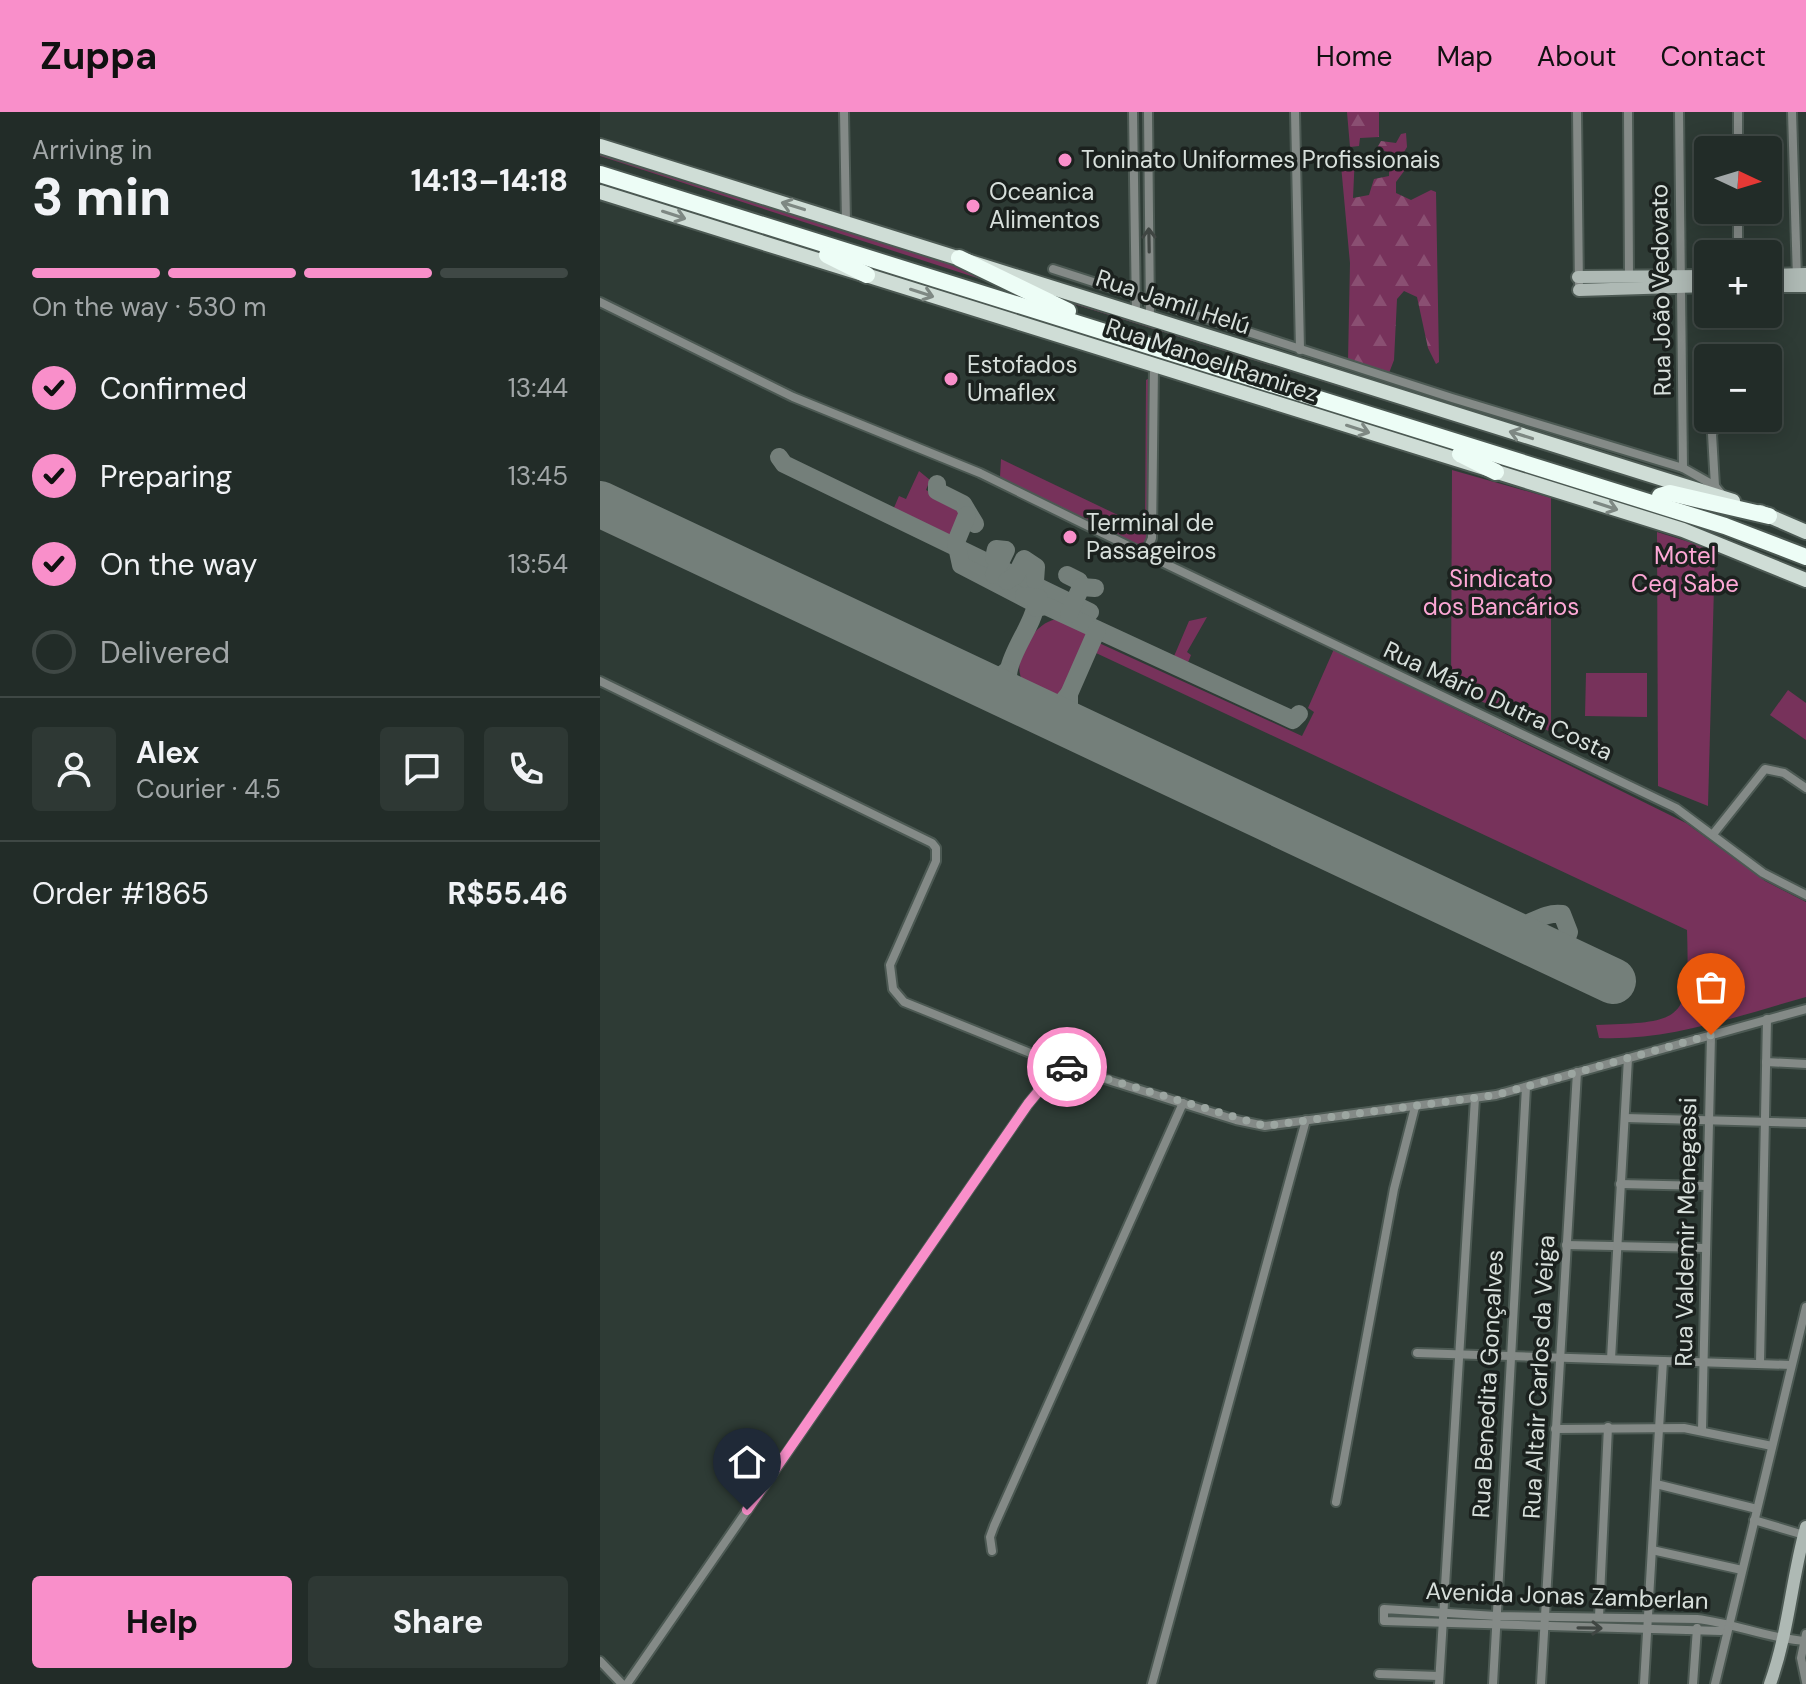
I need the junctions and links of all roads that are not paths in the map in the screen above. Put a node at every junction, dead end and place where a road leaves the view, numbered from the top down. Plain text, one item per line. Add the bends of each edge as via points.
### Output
1 (844, 112) edge
2 (1133, 112) edge
3 (1148, 112) edge
4 (1295, 112) edge
5 (1577, 112) edge
6 (1628, 112) edge
7 (1679, 112) edge
8 (1738, 112) edge
9 (1792, 112) edge
10 (1133, 124) junction
11 (1148, 124) junction
12 (1738, 136) edge
13 (600, 146) edge
14 (600, 164) edge
15 (600, 174) edge
16 (600, 192) edge
17 (711, 209) junction
18 (846, 222) junction
19 (959, 258) junction
20 (1053, 269) dead end
21 (867, 275) junction
22 (1629, 276) junction
23 (1694, 279) edge
24 (1801, 280) edge
25 (1681, 282) junction
26 (1578, 284) junction
27 (1694, 284) edge
28 (1136, 296) junction
29 (1150, 300) junction
30 (600, 302) edge
31 (1068, 311) junction
32 (1143, 315) junction
33 (1300, 350) junction
34 (1154, 364) junction
35 (1398, 425) junction
36 (1713, 432) edge
37 (1683, 468) junction
38 (1496, 472) junction
39 (1715, 486) junction
40 (1660, 496) junction
41 (1726, 498) junction
42 (1769, 516) junction
43 (1806, 532) edge
44 (1806, 547) edge
45 (1145, 554) junction
46 (1806, 557) edge
47 (1806, 580) edge
48 (600, 681) edge
49 (1806, 788) edge
50 (1714, 833) junction
51 (1806, 895) edge
52 (1806, 1009) edge
53 (1767, 1019) junction
54 (1711, 1035) junction
55 (1628, 1058) junction
56 (1766, 1062) junction
57 (1806, 1064) edge
58 (1060, 1065) junction
59 (1577, 1072) junction
60 (1526, 1087) junction
61 (1475, 1098) junction
62 (1183, 1103) junction
63 (1415, 1107) junction
64 (1625, 1118) junction
65 (1708, 1119) junction
66 (1764, 1119) junction
67 (1306, 1120) junction
68 (1806, 1123) edge
69 (1620, 1184) junction
70 (1707, 1186) junction
71 (1566, 1245) junction
72 (1617, 1246) junction
73 (1706, 1248) junction
74 (1806, 1307) edge
75 (1417, 1353) dead end
76 (1461, 1355) junction
77 (1510, 1356) junction
78 (1560, 1357) junction
79 (1611, 1359) junction
80 (1663, 1361) junction
81 (1704, 1361) junction
82 (1760, 1363) junction
83 (1791, 1365) junction
84 (1608, 1427) junction
85 (1660, 1427) junction
86 (1555, 1429) junction
87 (1702, 1430) junction
88 (1772, 1446) junction
89 (1656, 1484) junction
90 (1336, 1502) dead end
91 (1757, 1509) junction
92 (1754, 1520) junction
93 (1805, 1533) edge
94 (1652, 1550) junction
95 (992, 1551) dead end
96 (1742, 1570) junction
97 (1445, 1613) junction
98 (1545, 1615) junction
99 (1496, 1616) junction
100 (1599, 1617) junction
101 (1648, 1618) junction
102 (1697, 1619) junction
103 (1445, 1624) junction
104 (1727, 1625) junction
105 (1496, 1627) junction
106 (1545, 1627) junction
107 (1647, 1629) junction
108 (1697, 1630) junction
109 (1786, 1639) junction
110 (1805, 1639) edge
111 (600, 1661) edge
112 (1379, 1674) dead end
113 (1439, 1680) edge
114 (1806, 1682) edge
115 (624, 1684) edge
116 (1152, 1684) edge
117 (1493, 1684) edge
118 (1541, 1684) edge
119 (1644, 1684) edge
120 (1693, 1684) edge
121 (1701, 1684) edge
122 (1715, 1684) edge
123 (1770, 1684) edge

1 - 18 street
2 - 10 street
3 - 11 street
4 - 33 street
5 - 26 street
6 - 22 street
7 - 25 street, Rua João Vedovato
8 - 12 street
9 - 24 street
10 - 11 street
10 - 28 street
29 -> 11 street
18 -> 13 main road, Rua Jamil Helú
14 - 31 highway
15 - 17 highway
16 -> 21 main road, Rua Manoel Ramirez
17 - 21 highway
17 - 35 highway
18 - 19 main road, Rua Jamil Helú
19 - 31 highway
19 - 32 main road, Rua Jamil Helú
20 - 28 street
21 -> 34 main road, Rua Manoel Ramirez
22 - 25 street
22 - 26 street
23 - 25 street
25 - 26 street
25 - 27 street
25 - 37 street, Rua João Vedovato
28 - 29 street
28 - 32 street
29 - 32 street
29 - 33 street
30 - 45 street, Rua Mário Dutra Costa via 793,397 980,473
31 - 40 highway
41 -> 32 main road, Rua Jamil Helú
33 - 37 street
34 -> 38 main road, Rua Manoel Ramirez
34 - 45 street via 1152,538
35 - 38 highway
35 - 46 highway via 1725,526
36 - 39 street
37 - 39 street
38 -> 47 main road, Rua Manoel Ramirez via 1683,530
39 - 41 street
40 - 42 highway via 1670,493
40 - 44 highway
41 - 42 main road, Rua Jamil Helú
42 - 43 main road, Rua Jamil Helú
45 - 50 street, Rua Mário Dutra Costa via 1676,808
48 - 58 street via 932,843 936,861 890,965 893,989 904,1002
49 - 50 street via 1784,773 1765,769
50 - 51 street, Rua Mário Dutra Costa via 1763,873
52 - 53 street
53 - 54 street
53 - 56 street
54 - 55 street
54 - 65 street, Rua Valdemir Menegassi
55 - 59 street
55 - 64 street
56 - 57 street
56 - 66 street
58 - 62 street
58 - 115 street
59 - 60 street
59 - 71 street, Rua Altair Carlos da Veiga
60 - 61 street
60 - 77 street, Rua Benedita Gonçalves
61 - 63 street
61 - 76 street
62 - 67 street via 1265,1126
62 - 95 street via 994,1526
63 - 67 street
63 - 90 street via 1394,1189
64 - 65 street
64 - 69 street
65 - 66 street
65 - 70 street, Rua Valdemir Menegassi
66 - 68 street
66 - 82 street
67 - 116 street
69 - 70 street
69 - 72 street
70 - 73 street, Rua Valdemir Menegassi
71 - 72 street
71 - 78 street, Rua Altair Carlos da Veiga
72 - 73 street
72 - 79 street
73 - 81 street, Rua Valdemir Menegassi
74 - 83 street
75 - 76 street
76 - 77 street
76 - 97 street
77 - 78 street
77 - 99 street, Rua Benedita Gonçalves
78 - 79 street
78 - 86 street, Rua Altair Carlos da Veiga
79 - 80 street
80 - 81 street
80 - 85 street
81 - 82 street
81 - 87 street, Rua Valdemir Menegassi
82 - 83 street
83 - 88 street
84 - 85 street
84 - 86 street
84 - 100 street
85 - 87 street
85 - 89 street
86 - 98 street, Rua Altair Carlos da Veiga
87 - 88 street
88 - 91 street
89 - 91 street
89 - 94 street
91 - 92 street
92 - 93 street
92 - 96 street
93 - 109 street
94 - 96 street
94 - 101 street
96 - 104 street
97 - 99 street, Avenida Jonas Zamberlan
97 - 103 street
97 - 103 street, Avenida Jonas Zamberlan via 1384,1609 1384,1621
98 - 99 street, Avenida Jonas Zamberlan
98 - 100 street, Avenida Jonas Zamberlan
98 - 106 street, Rua Altair Carlos da Veiga
99 - 105 street, Rua Benedita Gonçalves
100 - 101 street, Avenida Jonas Zamberlan
101 - 102 street, Avenida Jonas Zamberlan
101 - 107 street
102 - 104 street, Avenida Jonas Zamberlan
102 - 108 street
103 - 105 street, Avenida Jonas Zamberlan
103 - 113 street
104 - 108 street, Avenida Jonas Zamberlan via 1721,1631
104 - 109 street
104 - 122 street
105 - 106 street, Avenida Jonas Zamberlan
105 - 117 street, Rua Benedita Gonçalves
106 -> 107 street, Avenida Jonas Zamberlan
106 - 118 street, Rua Altair Carlos da Veiga
107 - 108 street, Avenida Jonas Zamberlan
107 - 119 street
108 - 120 street
109 - 110 street
109 - 123 street
110 - 114 street via 1801,1658
111 - 115 street
112 - 113 street
120 - 121 street

